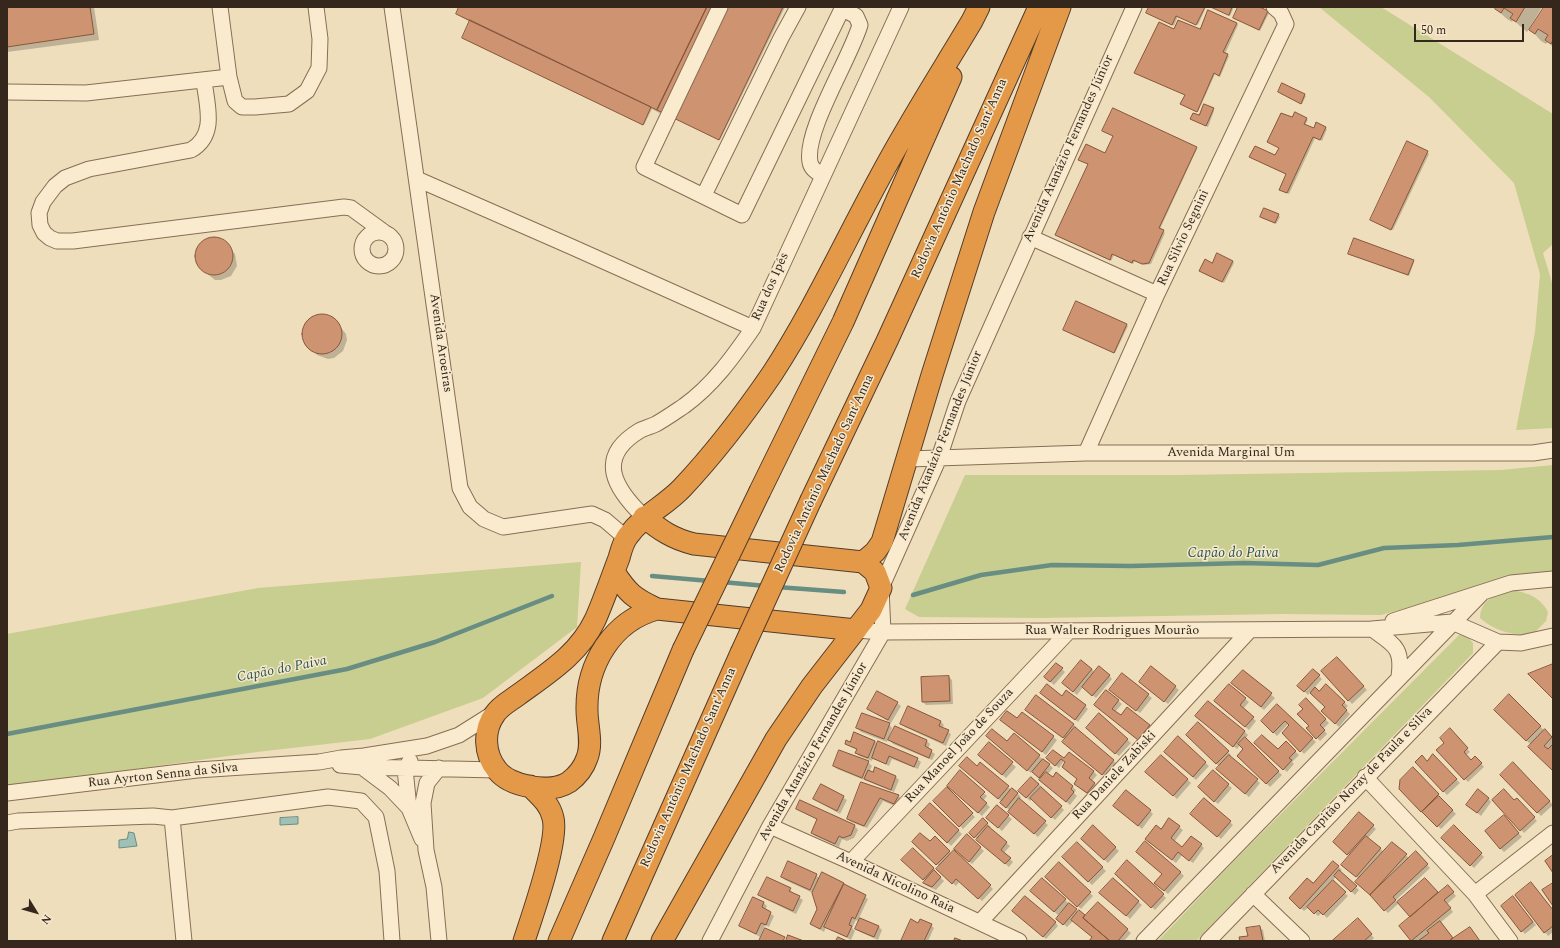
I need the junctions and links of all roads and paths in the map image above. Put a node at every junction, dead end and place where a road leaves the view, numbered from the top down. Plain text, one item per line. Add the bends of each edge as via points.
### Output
1 (220, 7) edge
2 (316, 7) edge
3 (392, 7) edge
4 (720, 7) edge
5 (798, 7) edge
6 (901, 7) edge
7 (979, 7) edge
8 (982, 7) edge
9 (1039, 7) edge
10 (1060, 7) edge
11 (1134, 7) edge
12 (1274, 7) edge
13 (843, 8) edge
14 (229, 77) junction
15 (204, 81) junction
16 (7, 92) edge
17 (822, 175) junction
18 (417, 179) junction
19 (704, 196) junction
20 (356, 212) junction
21 (384, 232) junction
22 (1030, 237) junction
23 (361, 245) junction
24 (1157, 294) junction
25 (752, 328) junction
26 (1553, 450) edge
27 (1086, 453) junction
28 (939, 458) junction
29 (908, 459) junction
30 (644, 517) junction
31 (626, 538) junction
32 (863, 562) junction
33 (614, 572) junction
34 (1548, 579) edge
35 (881, 588) junction
36 (1553, 590) edge
37 (1481, 594) junction
38 (657, 609) junction
39 (1452, 622) junction
40 (1370, 628) junction
41 (856, 630) junction
42 (1250, 630) junction
43 (1069, 631) junction
44 (883, 632) junction
45 (1553, 636) edge
46 (1498, 642) junction
47 (1399, 677) junction
48 (496, 711) junction
49 (427, 746) junction
50 (319, 762) junction
51 (362, 767) junction
52 (439, 768) junction
53 (404, 769) junction
54 (497, 770) junction
55 (1364, 778) junction
56 (530, 786) junction
57 (7, 793) edge
58 (409, 808) junction
59 (172, 818) junction
60 (7, 823) edge
61 (770, 826) junction
62 (1553, 833) edge
63 (426, 850) junction
64 (851, 862) junction
65 (1253, 894) junction
66 (1475, 894) junction
67 (980, 922) junction
68 (184, 941) edge
69 (392, 941) edge
70 (439, 941) edge
71 (524, 941) edge
72 (559, 941) edge
73 (612, 941) edge
74 (662, 941) edge
75 (710, 941) edge
76 (1019, 941) edge
77 (1144, 941) edge
78 (1208, 941) edge
79 (1302, 941) edge
80 (1510, 941) edge

1 - 14 street
2 - 14 street via 320,39 319,68 306,91 289,104 242,107 235,101
3 - 18 street, Avenida Aroeiras
4 - 19 street via 644,167
5 - 19 street
6 - 17 street, Rua dos Ipês
7 - 30 highway via 892,154 802,328 770,377 706,461 679,491
8 - 72 highway, bridge via 843,322 683,650
9 - 73 highway, Rodovia Antônio Machado Sant'Anna, bridge via 741,653
10 - 29 highway via 984,212
11 - 22 street, Avenida Atanázio Fernandes Júnior
12 - 24 street, Rua Silvio Segnini via 1281,13 1286,24
13 - 17 street via 856,16 860,25 811,139 811,164
13 - 19 street via 742,215
14 - 15 street
15 - 16 street via 86,92
15 - 20 street via 209,124 208,131 198,146 191,150 89,169 65,178 43,202 39,213 44,233 57,241 73,241 344,207
17 - 25 street, Rua dos Ipês
18 - 25 street
18 - 31 street, Avenida Aroeiras via 460,488 464,498 484,519 503,527 592,514 605,520
20 - 21 street
20 - 23 street
21 - 23 street via 372,232
21 - 23 street via 393,239 396,250 392,260 387,264 371,264 363,256
22 - 24 street
22 - 28 street, Avenida Atanázio Fernandes Júnior via 958,401
24 - 27 street, Rua Silvio Segnini
25 - 30 street, Rua dos Ipês via 730,362 702,392 657,424 639,431 628,439 614,456 613,473 619,488
26 - 27 street, Avenida Marginal Um
27 - 28 street, Avenida Marginal Um
28 - 29 street, Avenida Marginal Um
28 - 35 street, Avenida Atanázio Fernandes Júnior
29 - 32 highway via 882,542
30 - 31 highway
30 - 32 highway via 659,530 677,540 694,544
31 - 33 highway
32 - 35 highway via 875,572
33 - 38 highway via 627,592 640,602
33 - 48 highway via 596,620 583,642 558,666
34 - 36 street
34 - 37 street, Rua Walter Rodrigues Mourão via 1511,583
35 - 41 highway via 871,610
35 - 44 street, Avenida Atanázio Fernandes Júnior
37 - 39 street
37 - 40 street, Rua Walter Rodrigues Mourão
38 - 41 highway
38 - 56 highway via 644,612 618,630 599,655 593,670 587,702 590,750 579,773 568,783 554,788
39 - 40 street, Rua Walter Rodrigues Mourão
39 - 46 street, Rua Walter Rodrigues Mourão
39 - 47 street
40 - 42 street, Rua Walter Rodrigues Mourão
40 - 47 street via 1390,642 1397,651 1401,661
41 - 44 street, Rua Walter Rodrigues Mourão
41 - 74 highway via 812,686 776,739
42 - 43 street, Rua Walter Rodrigues Mourão
42 - 67 street, Rua Daniele Zabiski
43 - 44 street, Rua Walter Rodrigues Mourão
43 - 64 street, Rua Manoel João de Souza
44 - 61 street, Avenida Atanázio Fernandes Júnior
45 - 46 street via 1521,643
46 - 55 street, Avenida Capitão Noray de Paula e Silva
47 - 77 street
48 - 49 street, Rua Ayrton Senna da Silva via 471,729
48 - 54 highway via 487,728 486,741 489,756
49 - 50 street, Rua Ayrton Senna da Silva
49 - 53 street
50 - 51 street, Rua Ayrton Senna da Silva
50 - 57 street, Rua Ayrton Senna da Silva via 197,770
51 - 53 street, Rua Ayrton Senna da Silva
51 - 58 street via 390,788
52 - 53 street, Rua Ayrton Senna da Silva
52 - 54 street, Rua Ayrton Senna da Silva
52 - 63 street via 427,783 423,803
53 - 58 street
54 - 56 highway via 507,779
55 - 65 street, Avenida Capitão Noray de Paula e Silva
55 - 66 street
56 - 71 highway via 547,803 554,819 553,844
58 - 63 street
59 - 60 street via 152,816
59 - 68 street
59 - 69 street via 328,796 362,800 376,817 387,871
61 - 64 street, Avenida Nicolino Raia
61 - 75 street, Avenida Atanázio Fernandes Júnior
62 - 66 street
63 - 70 street via 434,887
64 - 67 street, Avenida Nicolino Raia
65 - 78 street, Avenida Capitão Noray de Paula e Silva
65 - 79 street
66 - 80 street
67 - 76 street, Avenida Nicolino Raia

